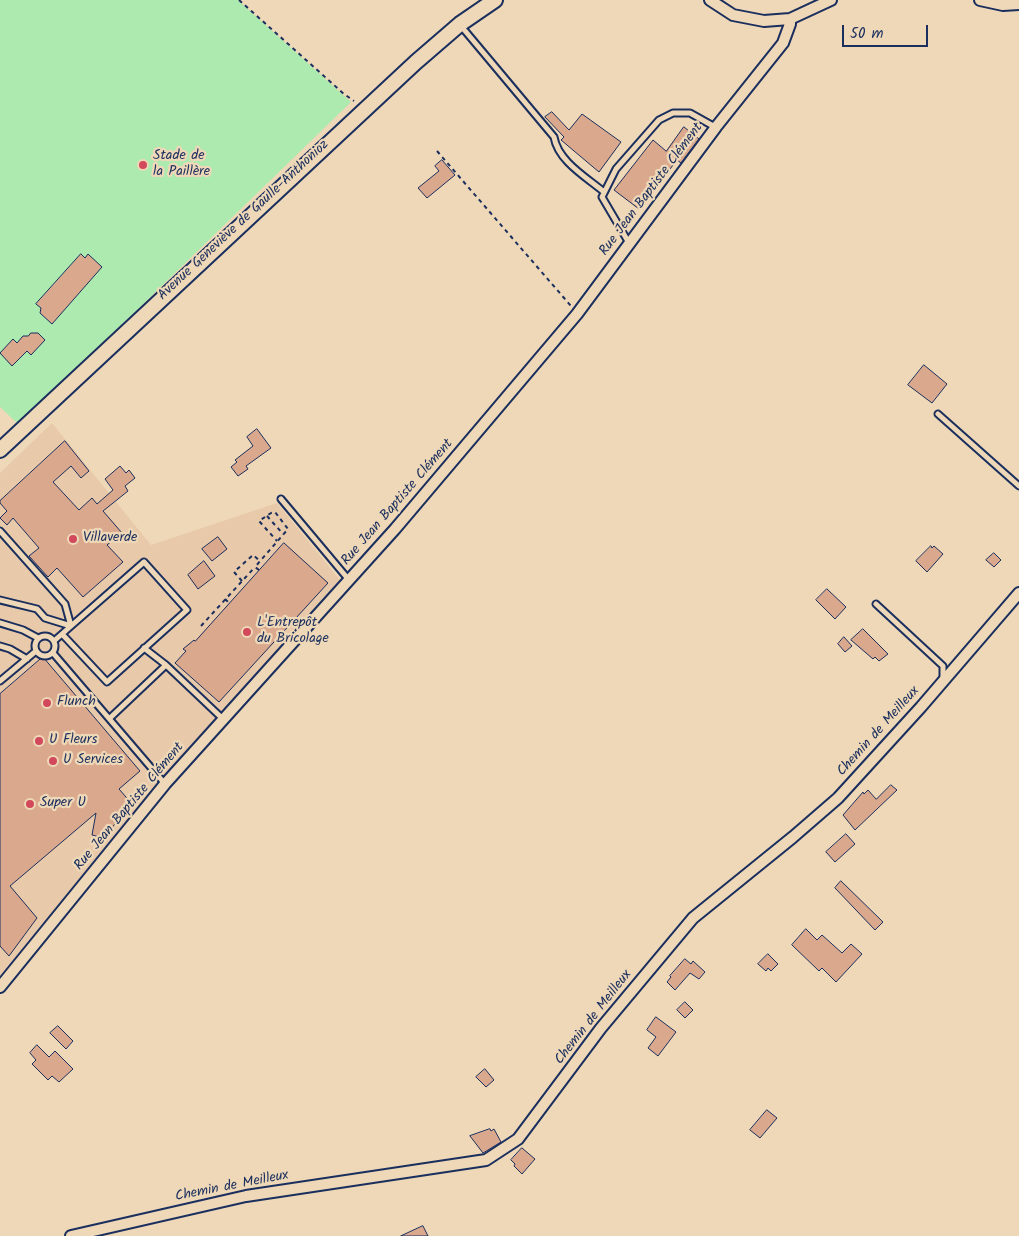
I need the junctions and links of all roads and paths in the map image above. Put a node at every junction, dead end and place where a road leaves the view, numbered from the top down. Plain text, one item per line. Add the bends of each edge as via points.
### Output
1 (239, 0) edge
2 (495, 0) edge
3 (710, 0) edge
4 (831, 0) edge
5 (980, 0) edge
6 (1019, 4) edge
7 (790, 19) junction
8 (460, 24) junction
9 (364, 108) junction
10 (716, 127) junction
11 (437, 151) dead end
12 (604, 192) junction
13 (629, 244) junction
14 (578, 314) junction
15 (938, 414) dead end
16 (0, 450) edge
17 (1019, 486) edge
18 (281, 499) dead end
19 (266, 515) junction
20 (0, 531) edge
21 (283, 534) junction
22 (277, 541) junction
23 (260, 561) junction
24 (256, 567) junction
25 (259, 570) dead end
26 (349, 580) junction
27 (242, 581) junction
28 (1019, 593) edge
29 (225, 599) junction
30 (0, 600) edge
31 (230, 603) dead end
32 (876, 604) dead end
33 (0, 623) edge
34 (71, 626) junction
35 (201, 626) dead end
36 (62, 634) junction
37 (38, 638) junction
38 (54, 641) junction
39 (0, 646) edge
40 (144, 648) junction
41 (36, 651) junction
42 (53, 653) junction
43 (28, 658) junction
44 (166, 665) junction
45 (0, 681) edge
46 (943, 681) junction
47 (110, 718) junction
48 (224, 720) junction
49 (165, 784) junction
50 (0, 987) edge
51 (88, 1234) edge
52 (71, 1236) edge

1 - 9 path
2 - 8 main road, Avenue Geneviève de Gaulle-Anthonioz
3 - 7 street via 733,14 764,20
4 - 7 street
5 - 6 street via 1003,5
7 - 10 street, Rue Jean Baptiste Clément via 783,43
8 - 9 main road, Avenue Geneviève de Gaulle-Anthonioz
8 - 12 lane via 554,137 556,147 565,159
9 - 16 main road, Avenue Geneviève de Gaulle-Anthonioz
10 - 12 lane via 690,113 673,113 659,120 616,169
10 - 13 street, Rue Jean Baptiste Clément
11 - 14 path
12 - 13 lane via 602,197
13 - 14 street, Rue Jean Baptiste Clément
14 - 26 street, Rue Jean Baptiste Clément
15 - 17 lane
18 - 26 lane
19 - 21 path
19 - 21 path via 275,512 288,529
19 - 22 path via 259,520
20 - 34 lane via 65,604
21 - 22 path
22 - 23 path
23 - 24 path
23 - 27 path via 253,555 234,572
24 - 25 path
24 - 27 path
26 - 48 street, Rue Jean Baptiste Clément
27 - 29 path
28 - 46 street, Chemin de Meilleux
29 - 31 path
29 - 35 path
30 - 34 lane via 37,610 45,618
32 - 46 lane via 943,666
33 - 37 lane
34 - 36 lane
34 - 40 lane via 144,562 187,610
36 - 38 lane
36 - 40 lane via 107,682
37 - 38 lane via 47,636
37 - 41 lane
38 - 42 lane
39 - 43 lane
40 - 44 lane
41 - 42 lane via 44,656
41 - 43 lane
42 - 47 lane
43 - 45 lane
44 - 47 lane
44 - 48 lane
46 - 51 street, Chemin de Meilleux via 838,798 693,918 601,1028 518,1139 486,1160 246,1196
47 - 49 lane
48 - 49 street, Rue Jean Baptiste Clément
49 - 50 street, Rue Jean Baptiste Clément
51 - 52 street, Chemin de Meilleux

